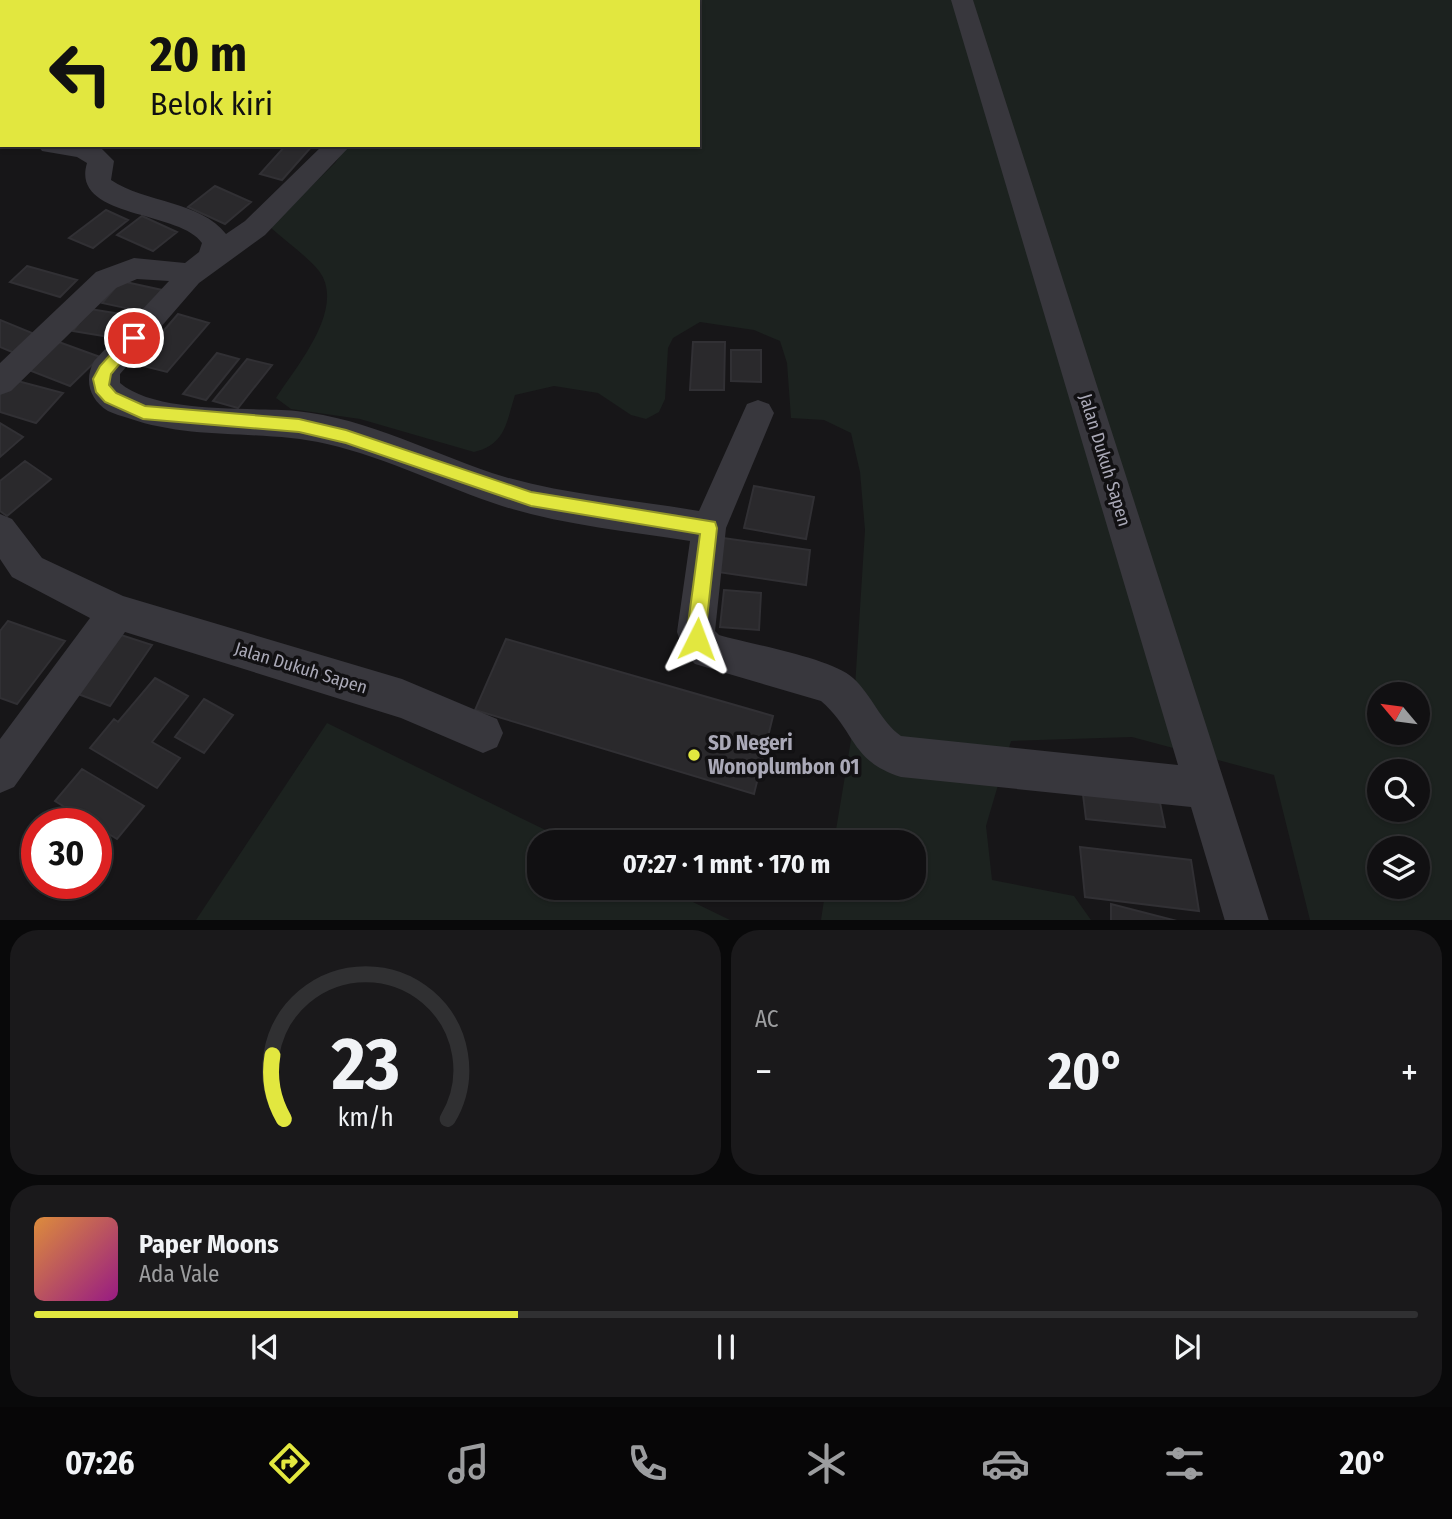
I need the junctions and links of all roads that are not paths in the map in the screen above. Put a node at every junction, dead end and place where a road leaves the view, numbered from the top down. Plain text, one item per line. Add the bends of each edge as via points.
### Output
1 (962, 0) edge
2 (62, 147) edge
3 (336, 147) edge
4 (211, 258) junction
5 (186, 278) junction
6 (0, 382) edge
7 (758, 413) dead end
8 (709, 528) junction
9 (0, 530) edge
10 (117, 612) junction
11 (483, 733) dead end
12 (0, 773) edge
13 (1206, 788) junction
14 (1247, 920) edge

1 - 13 street, Jalan Dukuh Sapen
2 - 4 street via 98,157 100,186 115,197 210,230 217,240 217,252
3 - 4 street via 255,228
4 - 5 street
5 - 6 street via 181,272 134,268 120,272 94,290
5 - 8 street via 105,370 102,388 111,398 143,412 299,425 346,436 531,499
7 - 8 street
8 - 13 street via 696,632 702,647 832,685 847,696 886,751 907,758
9 - 10 street, Jalan Dukuh Sapen via 29,570
10 - 11 street, Jalan Dukuh Sapen via 401,699
10 - 12 street
13 - 14 street, Jalan Dukuh Sapen

